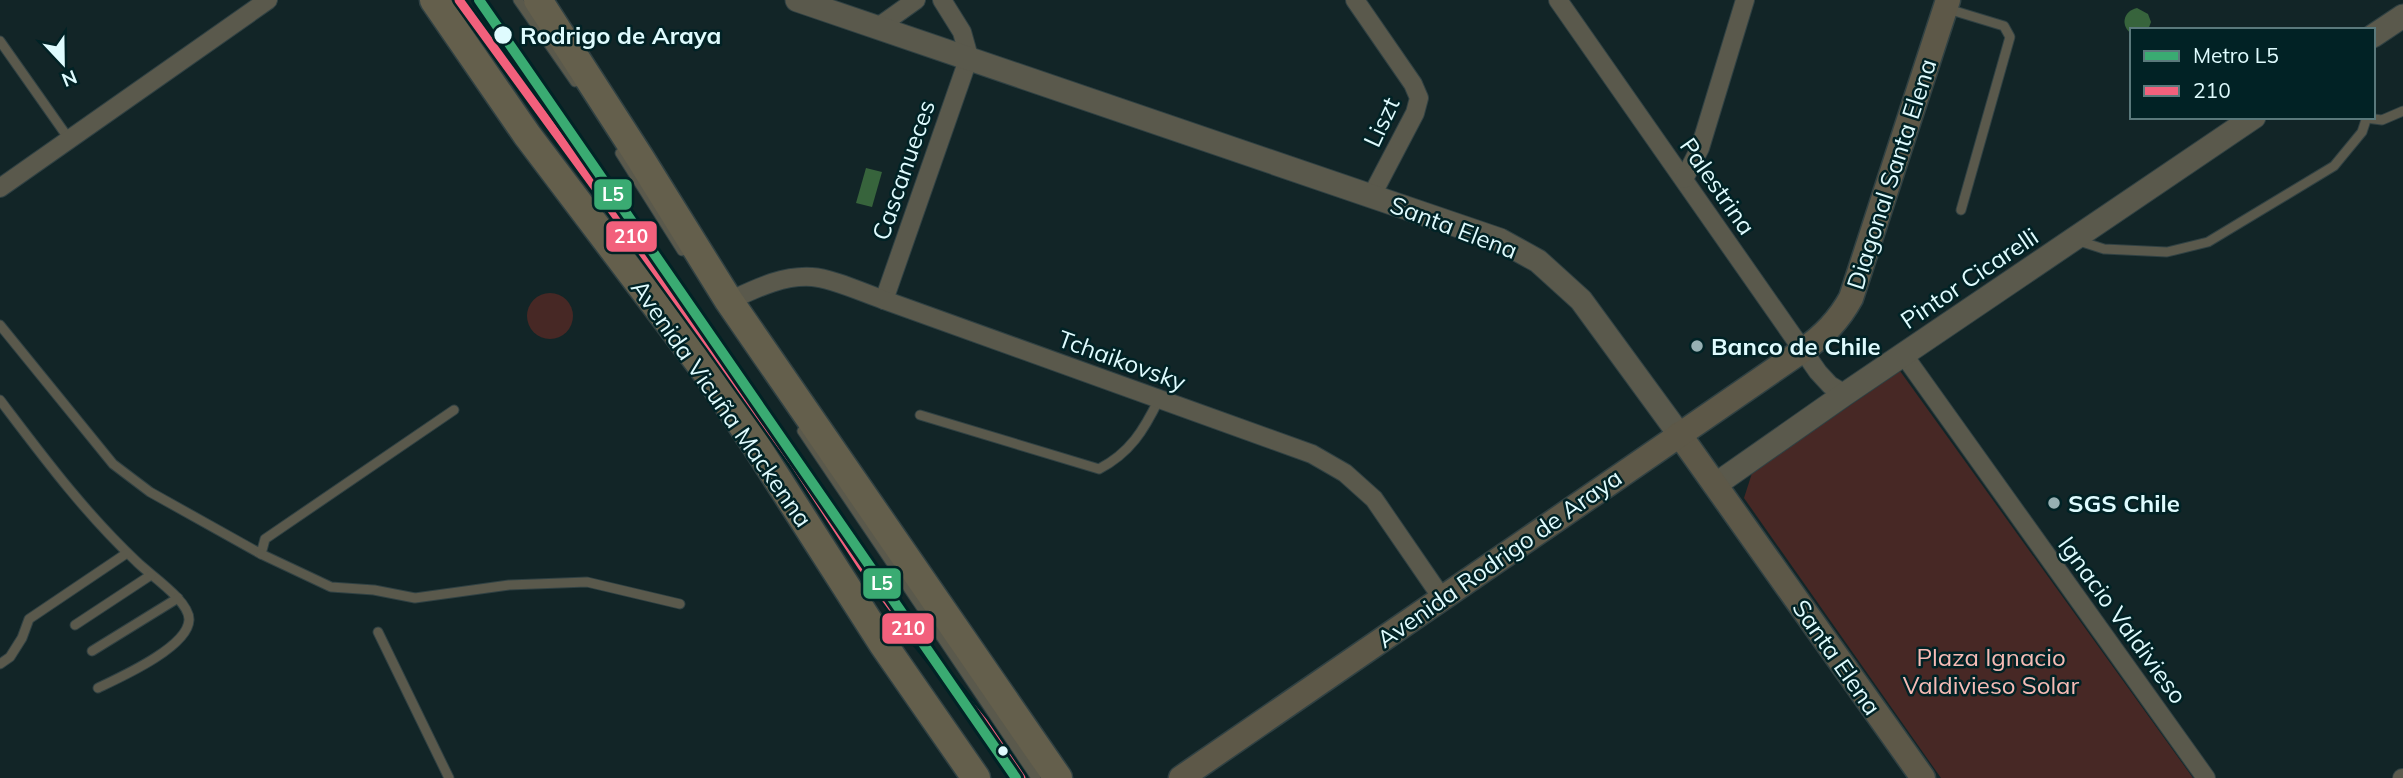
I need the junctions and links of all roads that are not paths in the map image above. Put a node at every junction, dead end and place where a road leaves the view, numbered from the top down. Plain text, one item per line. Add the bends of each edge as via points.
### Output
1 (268, 0) edge
2 (434, 0) edge
3 (458, 0) edge
4 (518, 0) edge
5 (538, 0) edge
6 (797, 0) edge
7 (916, 0) edge
8 (942, 0) edge
9 (1355, 0) edge
10 (1558, 0) edge
11 (1745, 0) edge
12 (1947, 4) edge
13 (2403, 16) edge
14 (878, 27) junction
15 (2375, 36) edge
16 (0, 41) edge
17 (969, 57) junction
18 (579, 89) dead end
19 (2403, 111) edge
20 (2251, 119) edge
21 (2366, 119) edge
22 (2374, 119) edge
23 (69, 139) junction
24 (614, 144) dead end
25 (1684, 179) junction
26 (0, 188) edge
27 (1373, 195) junction
28 (1961, 210) dead end
29 (2074, 240) junction
30 (690, 264) dead end
31 (884, 300) junction
32 (729, 301) junction
33 (0, 326) edge
34 (1811, 345) junction
35 (1903, 354) junction
36 (1845, 394) junction
37 (1159, 399) junction
38 (0, 400) edge
39 (454, 410) dead end
40 (920, 415) dead end
41 (793, 417) dead end
42 (1679, 435) junction
43 (1715, 485) junction
44 (127, 553) junction
45 (261, 554) junction
46 (151, 575) junction
47 (178, 598) junction
48 (1442, 598) junction
49 (680, 604) dead end
50 (75, 625) dead end
51 (378, 632) dead end
52 (92, 651) dead end
53 (0, 664) edge
54 (98, 688) dead end
55 (449, 778) edge
56 (975, 778) edge
57 (1021, 778) edge
58 (1036, 778) edge
59 (1058, 778) edge
60 (1181, 778) edge
61 (1923, 778) edge
62 (2206, 778) edge

1 - 23 street
2 - 56 main road, Avenida Vicuña Mackenna via 527,135 707,373
3 - 57 lane via 711,346 862,566
4 - 18 lane
5 - 32 main road
6 - 14 street, Santa Elena
7 - 14 street
8 - 17 street via 962,32
9 - 27 street, Liszt via 1419,98
10 - 25 street, Palestrina
11 - 25 street via 1700,148
12 - 28 lane via 2004,26 2010,37
12 - 34 main road, Diagonal Santa Elena via 1851,298 1835,323
13 - 15 street
14 - 17 street, Santa Elena
16 - 23 lane
17 - 27 street, Santa Elena
17 - 31 street, Cascanueces
19 - 22 lane
20 - 29 street, Pintor Cicarelli
21 - 29 lane via 2362,132 2334,166 2208,242 2166,252 2104,249
23 - 26 street
24 - 30 lane
25 - 34 street, Palestrina
27 - 42 street, Santa Elena via 1500,240 1547,268 1581,300
29 - 35 street, Pintor Cicarelli
31 - 32 street, Tchaikovsky via 814,277 769,283
31 - 37 street, Tchaikovsky
32 - 59 main road
33 - 45 lane via 113,464 150,492
34 - 36 street, Palestrina via 1830,385
34 - 42 main road, Avenida Rodrigo de Araya
35 - 36 street, Pintor Cicarelli
35 - 62 street, Ignacio Valdivieso
36 - 43 street, Pintor Cicarelli
37 - 40 lane via 1132,445 1099,469
37 - 48 street, Tchaikovsky via 1312,454 1345,473 1374,499
38 - 44 lane via 81,506
39 - 45 lane via 265,539
41 - 58 lane
42 - 43 main road, Santa Elena
42 - 48 main road, Avenida Rodrigo de Araya
43 - 61 main road, Santa Elena
44 - 46 lane
44 - 53 lane via 29,619 10,657
45 - 49 lane via 331,587 415,597 509,585 587,582
46 - 47 lane
46 - 50 lane
47 - 52 lane
47 - 54 lane via 189,623 179,639 148,662
48 - 60 main road, Avenida Rodrigo de Araya
51 - 55 lane

